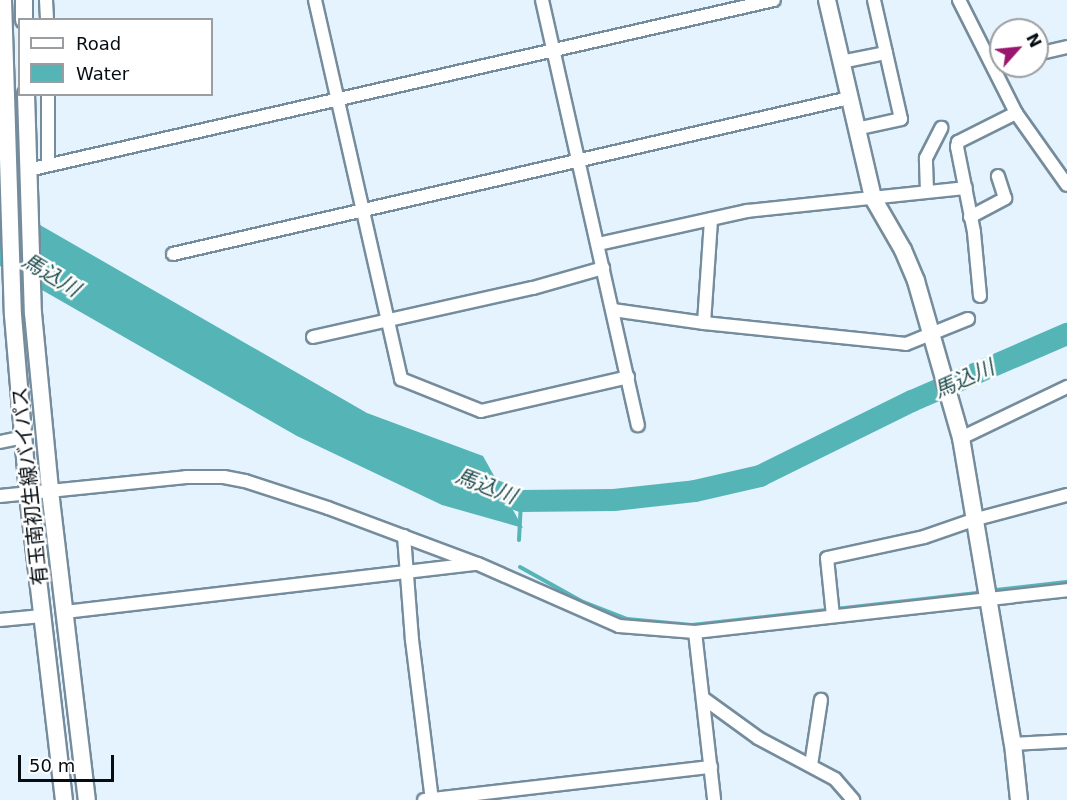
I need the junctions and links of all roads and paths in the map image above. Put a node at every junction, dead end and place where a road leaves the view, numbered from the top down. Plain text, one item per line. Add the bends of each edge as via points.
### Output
1 (3, 0) edge
2 (24, 0) edge
3 (46, 0) edge
4 (315, 0) edge
5 (542, 0) edge
6 (774, 0) edge
7 (827, 0) edge
8 (874, 0) edge
9 (959, 0) edge
10 (24, 18) edge
11 (47, 18) edge
12 (1067, 47) edge
13 (553, 50) junction
14 (1049, 51) edge
15 (885, 53) junction
16 (989, 53) edge
17 (841, 62) junction
18 (1001, 78) edge
19 (26, 96) edge
20 (48, 96) edge
21 (849, 98) junction
22 (339, 99) junction
23 (1016, 113) junction
24 (941, 128) dead end
25 (856, 129) junction
26 (4, 144) edge
27 (578, 161) junction
28 (48, 165) junction
29 (28, 170) junction
30 (998, 176) dead end
31 (1067, 185) edge
32 (966, 188) junction
33 (927, 191) junction
34 (873, 198) junction
35 (361, 211) junction
36 (970, 217) junction
37 (711, 219) junction
38 (598, 244) junction
39 (173, 254) dead end
40 (603, 268) junction
41 (980, 296) dead end
42 (613, 310) junction
43 (387, 319) junction
44 (968, 319) dead end
45 (704, 323) junction
46 (932, 336) junction
47 (313, 337) dead end
48 (628, 377) junction
49 (1067, 387) edge
50 (638, 425) dead end
51 (23, 437) junction
52 (962, 438) junction
53 (0, 442) edge
54 (50, 491) junction
55 (28, 494) junction
56 (1067, 495) edge
57 (0, 496) edge
58 (973, 520) junction
59 (404, 536) junction
60 (478, 564) junction
61 (406, 573) junction
62 (1067, 590) edge
63 (988, 599) junction
64 (64, 612) junction
65 (42, 616) junction
66 (833, 616) junction
67 (0, 620) edge
68 (695, 632) junction
69 (703, 698) junction
70 (821, 700) dead end
71 (1067, 741) edge
72 (1013, 744) junction
73 (811, 765) junction
74 (711, 767) junction
75 (64, 800) edge
76 (87, 800) edge
77 (429, 800) edge
78 (714, 800) edge
79 (853, 800) edge
80 (1019, 800) edge

1 - 26 street, 有玉南初生線バイパス
2 - 10 street
3 - 11 street
4 - 22 street
5 - 13 street
6 - 13 street
7 - 17 street
8 - 15 street
9 - 16 street
12 - 14 street
13 - 22 street
13 - 27 street
15 - 17 street
15 - 25 street via 902,119
17 - 21 street
18 - 23 street
19 - 29 street, 有玉南初生線バイパス
20 - 28 street
21 - 25 street
21 - 27 street
22 - 28 street
22 - 35 street
23 - 31 street
23 - 32 street via 958,142
24 - 33 street via 926,158
25 - 34 street
26 - 51 street, 有玉南初生線バイパス
27 - 35 street
27 - 38 street
28 - 29 street
29 - 54 street, 有玉南初生線バイパス via 33,313
30 - 36 street via 1005,198
32 - 33 street
32 - 36 street
33 - 34 street
34 - 37 street via 786,206
34 - 46 street via 912,270
35 - 39 street
35 - 43 street
36 - 41 street
37 - 38 street
37 - 45 street
38 - 40 street
40 - 42 street
40 - 43 street via 533,288
42 - 45 street
42 - 48 street
43 - 47 street
43 - 48 street via 401,379 474,410
44 - 46 street
45 - 46 street via 906,344
46 - 52 street
48 - 50 street
49 - 52 street
51 - 53 street
51 - 55 street, 有玉南初生線バイパス
52 - 58 street
54 - 55 street
54 - 59 street via 186,477 224,477 272,488
54 - 64 street, 有玉南初生線バイパス
55 - 57 street
55 - 65 street, 有玉南初生線バイパス
56 - 58 street
58 - 63 street
58 - 66 street via 924,537 827,558
59 - 60 street
59 - 61 street
60 - 61 street
60 - 68 street via 619,626
61 - 64 street
61 - 77 street
62 - 63 street
63 - 66 street
63 - 72 street
64 - 76 street, 有玉南初生線バイパス
65 - 67 street
65 - 75 street, 有玉南初生線バイパス
66 - 68 street
68 - 69 street
69 - 73 street via 758,738
69 - 74 street
70 - 73 street
71 - 72 street
72 - 80 street
73 - 79 street via 835,779
74 - 77 street
74 - 78 street

